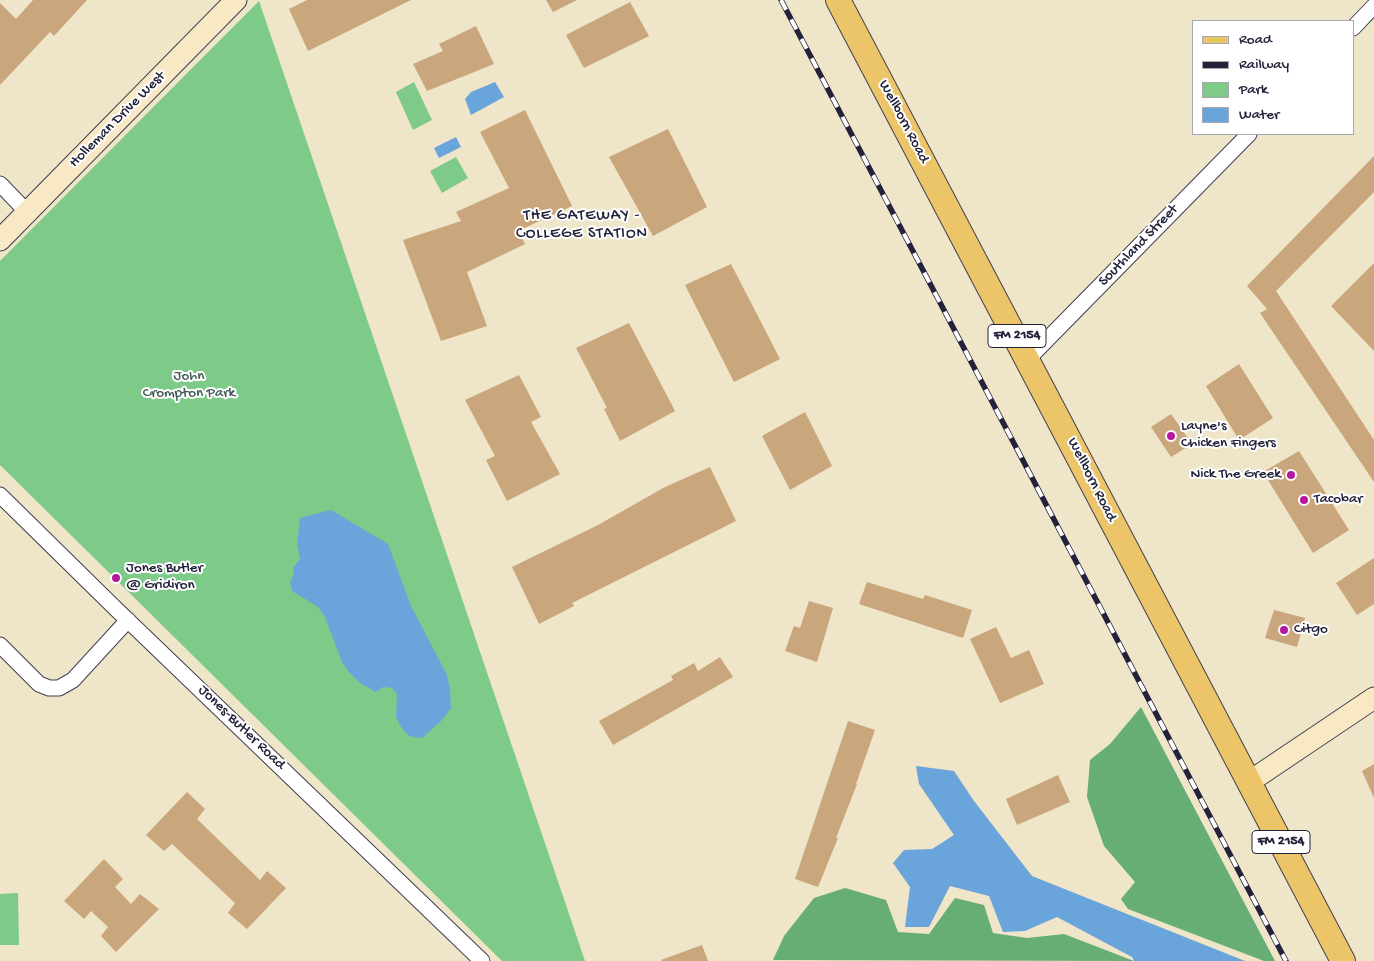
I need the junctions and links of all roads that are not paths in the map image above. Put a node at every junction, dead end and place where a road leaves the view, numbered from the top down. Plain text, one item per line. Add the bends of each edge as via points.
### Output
1 (236, 0) edge
2 (838, 0) edge
3 (1374, 6) edge
4 (1354, 27) edge
5 (1248, 135) edge
6 (0, 184) edge
7 (27, 212) junction
8 (0, 240) edge
9 (1028, 358) junction
10 (0, 494) edge
11 (128, 620) junction
12 (0, 645) edge
13 (1374, 698) edge
14 (1249, 782) junction
15 (482, 961) edge
16 (1344, 961) edge

1 - 7 street, Holleman Drive West
2 - 9 main road, Wellborn Road / FM 2154
3 - 4 street
5 - 9 street, Southland Street
6 - 7 street
7 - 8 street, Holleman Drive West
9 - 14 main road, Wellborn Road / FM 2154
10 - 11 street, Jones-Butler Road
11 - 12 street via 73,680 59,688 39,684
11 - 15 street, Jones-Butler Road
13 - 14 street
14 - 16 main road, Wellborn Road / FM 2154

